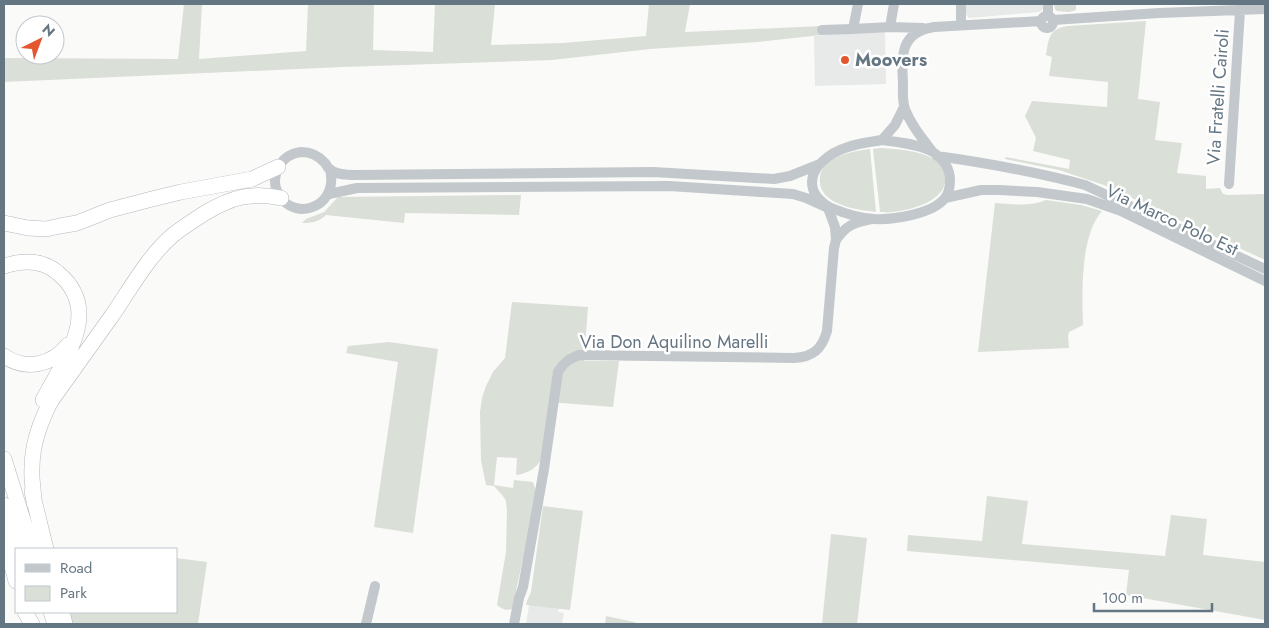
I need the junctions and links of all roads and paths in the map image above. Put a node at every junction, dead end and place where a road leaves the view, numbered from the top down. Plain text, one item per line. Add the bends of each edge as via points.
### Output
1 (858, 4) edge
2 (894, 4) edge
3 (961, 4) edge
4 (1048, 4) edge
5 (1158, 9) edge
6 (1265, 9) edge
7 (1240, 11) junction
8 (1047, 19) junction
9 (961, 24) junction
10 (890, 26) junction
11 (924, 28) junction
12 (853, 29) junction
13 (822, 30) dead end
14 (904, 107) junction
15 (880, 140) junction
16 (935, 154) junction
17 (820, 164) junction
18 (278, 168) junction
19 (330, 169) junction
20 (1229, 184) dead end
21 (329, 194) junction
22 (281, 198) junction
23 (945, 198) junction
24 (828, 208) junction
25 (872, 219) junction
26 (4, 223) edge
27 (836, 240) junction
28 (4, 266) edge
29 (1265, 269) edge
30 (1265, 281) edge
31 (76, 333) junction
32 (4, 356) edge
33 (4, 459) edge
34 (34, 503) junction
35 (4, 506) edge
36 (4, 537) edge
37 (17, 548) edge
38 (32, 548) edge
39 (46, 548) edge
40 (15, 577) edge
41 (375, 586) dead end
42 (26, 613) edge
43 (32, 624) edge
44 (366, 624) edge
45 (514, 624) edge

1 - 12 street
2 - 10 street
3 - 9 street
4 - 8 street
5 - 7 street
5 - 8 street
6 - 7 street
7 - 20 street, Via Fratelli Cairoli
8 - 9 street
9 - 11 street
10 - 11 street
10 - 12 street
11 - 14 street via 911,36 902,55
12 - 13 street
14 - 15 street via 895,125
14 - 16 street via 912,126
15 - 16 street via 914,145
15 - 17 street via 842,149
16 - 23 street via 946,164 950,175 950,187
16 - 29 street via 1085,185
17 - 19 street via 774,179 653,172 356,175
17 - 24 street via 814,172 813,189
18 - 19 street via 290,155 308,152
18 - 22 street via 275,183
18 - 26 highway via 252,179 110,210 77,223 46,229
19 - 21 street via 332,186
21 - 22 street via 323,202 306,209 288,205
21 - 24 street via 357,188 669,186 793,194
22 - 34 highway via 264,195 239,197 215,207 172,236 151,259 42,418 32,468
23 - 25 street via 928,210 896,219
23 - 30 street, Via Marco Polo Est via 981,190 1037,192 1087,199 1121,211
24 - 25 street
24 - 27 street, Via Don Aquilino Marelli
25 - 27 street via 850,225
27 - 45 street, Via Don Aquilino Marelli via 827,331 815,352 794,358 579,355 566,361 558,372 544,469
28 - 31 highway via 32,261 56,270 67,280 78,302 80,319
31 - 32 highway via 60,354 44,363 20,363
31 - 34 highway via 32,426 26,471
33 - 38 highway
34 - 39 highway
35 - 37 highway
36 - 40 highway
41 - 44 street
42 - 43 highway

